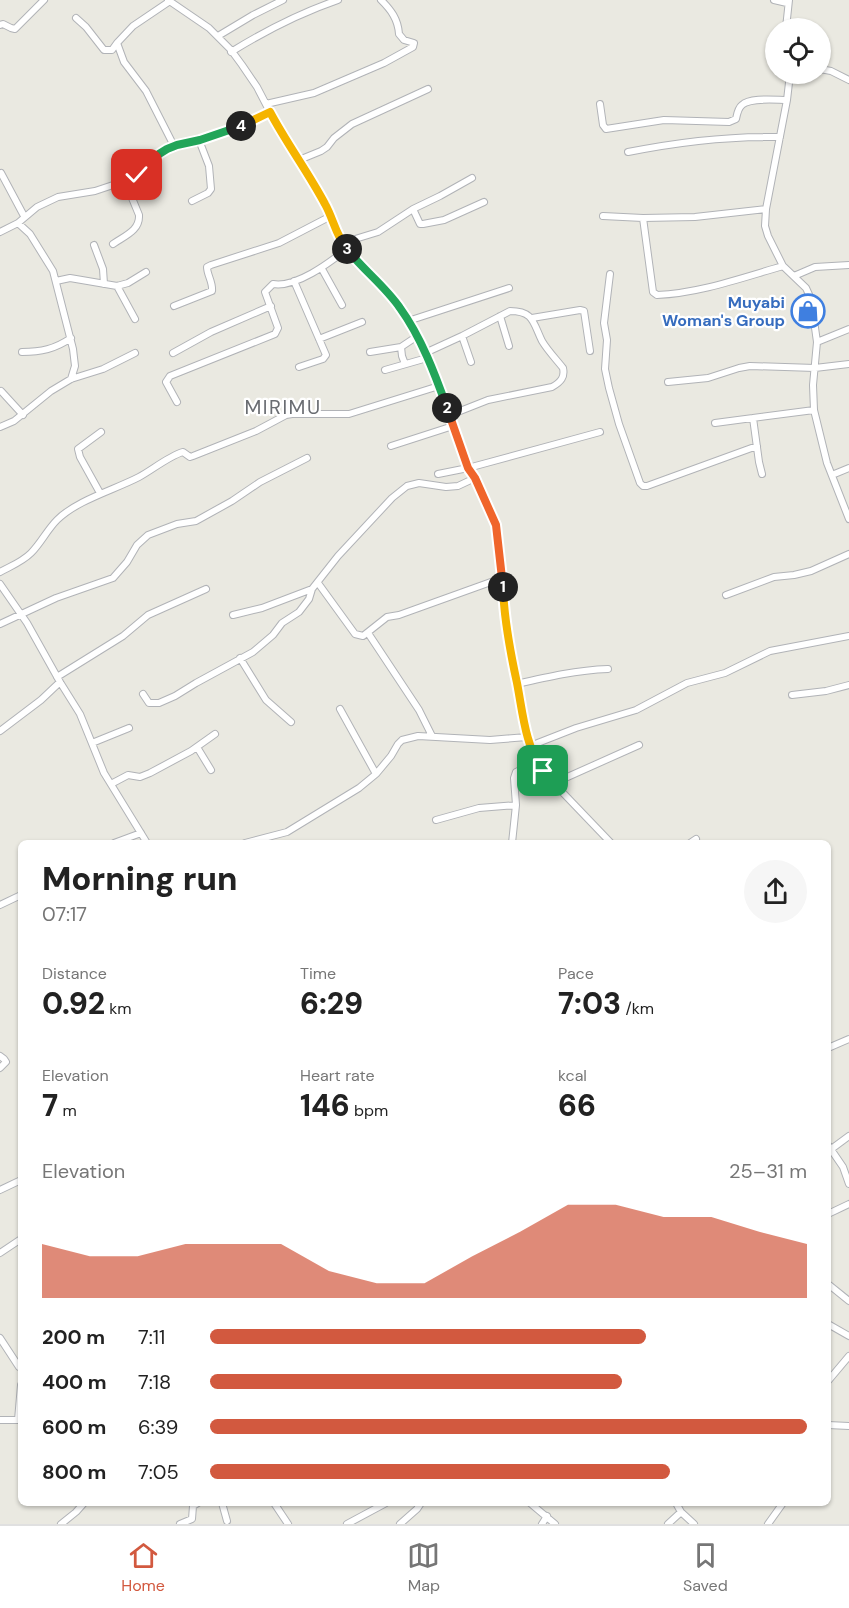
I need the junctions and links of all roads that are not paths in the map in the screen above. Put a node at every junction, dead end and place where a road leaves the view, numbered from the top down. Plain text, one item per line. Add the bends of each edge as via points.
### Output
1 (44, 0) edge
2 (283, 0) edge
3 (338, 0) edge
4 (381, 0) edge
5 (774, 0) edge
6 (172, 1) edge
7 (788, 2) edge
8 (76, 18) dead end
9 (787, 18) edge
10 (0, 25) edge
11 (218, 36) junction
12 (117, 43) junction
13 (231, 52) junction
14 (831, 71) edge
15 (849, 80) edge
16 (789, 84) edge
17 (428, 89) dead end
18 (787, 100) junction
19 (266, 104) junction
20 (600, 104) dead end
21 (270, 112) junction
22 (780, 137) junction
23 (200, 140) junction
24 (174, 146) junction
25 (628, 152) dead end
26 (298, 160) junction
27 (1, 173) edge
28 (472, 178) dead end
29 (125, 181) junction
30 (192, 201) dead end
31 (484, 202) dead end
32 (413, 209) junction
33 (766, 209) junction
34 (24, 216) junction
35 (331, 216) junction
36 (603, 216) dead end
37 (644, 218) junction
38 (18, 223) junction
39 (0, 232) edge
40 (342, 243) junction
41 (113, 244) dead end
42 (94, 245) dead end
43 (347, 249) junction
44 (849, 265) edge
45 (783, 266) junction
46 (322, 269) junction
47 (146, 272) dead end
48 (610, 273) dead end
49 (794, 276) junction
50 (56, 281) junction
51 (294, 281) junction
52 (104, 284) junction
53 (117, 286) junction
54 (509, 288) dead end
55 (342, 305) dead end
56 (174, 306) dead end
57 (270, 306) junction
58 (500, 316) junction
59 (532, 318) junction
60 (135, 319) dead end
61 (408, 321) junction
62 (362, 322) dead end
63 (849, 329) edge
64 (462, 336) junction
65 (416, 337) junction
66 (72, 338) junction
67 (319, 339) junction
68 (817, 342) junction
69 (401, 346) junction
70 (510, 346) dead end
71 (590, 351) dead end
72 (22, 352) dead end
73 (370, 352) dead end
74 (135, 353) dead end
75 (173, 353) dead end
76 (426, 356) junction
77 (471, 362) dead end
78 (405, 364) junction
79 (849, 364) edge
80 (299, 367) dead end
81 (815, 368) junction
82 (385, 370) dead end
83 (71, 379) junction
84 (668, 382) dead end
85 (439, 386) junction
86 (1, 391) edge
87 (177, 402) dead end
88 (814, 410) junction
89 (23, 415) junction
90 (450, 415) junction
91 (753, 418) junction
92 (715, 423) dead end
93 (0, 426) edge
94 (453, 426) junction
95 (101, 432) dead end
96 (600, 432) dead end
97 (391, 446) dead end
98 (756, 446) junction
99 (307, 458) dead end
100 (468, 468) junction
101 (849, 468) edge
102 (438, 474) dead end
103 (762, 474) dead end
104 (832, 475) junction
105 (475, 478) junction
106 (100, 494) junction
107 (849, 519) edge
108 (849, 554) edge
109 (0, 572) edge
110 (502, 578) junction
111 (318, 583) junction
112 (0, 584) edge
113 (206, 589) dead end
114 (312, 589) junction
115 (726, 595) dead end
116 (22, 614) junction
117 (233, 615) dead end
118 (0, 624) edge
119 (368, 633) junction
120 (849, 636) edge
121 (240, 658) junction
122 (608, 669) dead end
123 (59, 679) junction
124 (517, 684) junction
125 (849, 686) edge
126 (142, 694) dead end
127 (792, 695) dead end
128 (340, 709) dead end
129 (291, 722) dead end
130 (129, 728) dead end
131 (0, 731) edge
132 (215, 734) dead end
133 (432, 736) junction
134 (527, 737) junction
135 (92, 743) junction
136 (639, 745) dead end
137 (530, 746) junction
138 (197, 747) junction
139 (537, 762) junction
140 (211, 770) dead end
141 (376, 774) junction
142 (554, 783) junction
143 (111, 784) junction
144 (516, 805) junction
145 (436, 820) dead end
146 (141, 833) junction
147 (122, 840) edge
148 (145, 840) edge
149 (256, 840) edge
150 (512, 840) edge
151 (608, 840) edge
152 (18, 896) edge
153 (0, 905) edge
154 (849, 1039) edge
155 (831, 1046) edge
156 (0, 1056) edge
157 (0, 1068) edge
158 (849, 1136) edge
159 (831, 1147) edge
160 (831, 1151) edge
161 (18, 1181) edge
162 (849, 1184) edge
163 (0, 1190) edge
164 (849, 1204) edge
165 (831, 1213) edge
166 (18, 1241) edge
167 (0, 1253) edge
168 (831, 1286) edge
169 (849, 1301) edge
170 (831, 1326) edge
171 (849, 1336) edge
172 (0, 1338) edge
173 (849, 1356) edge
174 (18, 1366) edge
175 (831, 1378) edge
176 (0, 1420) edge
177 (18, 1420) edge
178 (831, 1425) edge
179 (849, 1426) edge
180 (81, 1506) edge
181 (193, 1506) edge
182 (223, 1506) edge
183 (276, 1506) edge
184 (380, 1506) edge
185 (419, 1506) edge
186 (534, 1506) edge
187 (678, 1506) edge
188 (781, 1506) edge
189 (681, 1512) junction
190 (546, 1516) junction
191 (227, 1521) dead end
192 (61, 1524) edge
193 (180, 1524) edge
194 (288, 1524) edge
195 (347, 1524) edge
196 (400, 1524) edge
197 (542, 1524) edge
198 (555, 1524) edge
199 (668, 1524) edge
200 (694, 1524) edge
201 (768, 1524) edge

1 - 10 street via 15,28
2 - 11 street
3 - 13 street via 286,21
4 - 19 street via 391,10 399,34 414,43 413,47 315,93
5 - 7 street
6 - 11 street
6 - 12 street via 133,26
7 - 9 street
8 - 12 street via 104,50 112,50
11 - 13 street
12 - 24 street via 124,62 146,91
13 - 19 street
14 - 15 street
16 - 18 street
17 - 26 street via 351,124 327,147
18 - 20 street via 745,103 736,119 729,122 664,120 606,129
18 - 22 street
19 - 21 street
21 - 23 street
21 - 26 street
22 - 25 street via 676,144
22 - 33 street
23 - 24 street
23 - 30 street via 209,166 211,189
24 - 29 street
26 - 35 street
27 - 34 street
28 - 32 street
29 - 34 street via 58,197
29 - 41 street via 139,221 133,232
31 - 32 street via 444,220 423,224
32 - 40 street via 378,232
33 - 37 street
33 - 45 street via 765,226
34 - 38 street
35 - 40 street
35 - 56 street via 279,243 207,267 212,291
36 - 37 street
37 - 45 street via 653,292 657,295 704,289
38 - 39 street
38 - 50 street via 37,244
40 - 43 street
42 - 52 street
43 - 46 street
43 - 61 street
44 - 49 street via 815,267
45 - 49 street
46 - 51 street
46 - 55 street
47 - 53 street
48 - 98 street via 604,323 605,369 640,483 647,486
49 - 68 street via 811,299
50 - 52 street via 70,278
50 - 66 street
51 - 57 street via 273,284 265,292
51 - 67 street
52 - 53 street
53 - 60 street
54 - 61 street
57 - 75 street
57 - 87 street via 278,328 275,334 170,376 166,382
58 - 59 street via 517,311
58 - 64 street
58 - 70 street
59 - 71 street via 584,311
59 - 90 street via 543,342 563,368 559,383 488,400
61 - 65 street
62 - 67 street
63 - 68 street
64 - 76 street
64 - 77 street
65 - 69 street
65 - 76 street
66 - 72 street via 46,351
66 - 83 street via 75,366
67 - 80 street via 325,358
68 - 81 street
69 - 73 street
69 - 78 street
74 - 83 street
76 - 78 street
76 - 85 street
78 - 82 street
79 - 81 street
81 - 84 street via 750,366 708,378
81 - 88 street
83 - 89 street
85 - 90 street
85 - 106 street via 349,414 285,415 193,456 183,452 174,455 137,478
86 - 89 street
88 - 91 street
88 - 104 street
89 - 93 street
90 - 94 street
91 - 92 street
91 - 98 street
94 - 97 street
94 - 100 street
95 - 106 street via 78,449
96 - 100 street
98 - 103 street
99 - 116 street via 196,521 148,535 113,578
100 - 102 street
100 - 105 street
101 - 104 street
104 - 107 street
105 - 110 street via 496,525
105 - 111 street via 458,486 407,486 338,556
106 - 109 street via 65,514 32,553
108 - 115 street via 811,571 774,577
110 - 119 street via 387,617
110 - 124 street via 504,614
111 - 114 street
111 - 119 street via 355,634
112 - 116 street
113 - 123 street via 148,615
114 - 117 street
114 - 121 street via 299,612 253,652
116 - 118 street
116 - 123 street
119 - 133 street
120 - 137 street via 770,651 725,673 687,683 636,711
121 - 126 street via 159,703 150,704
121 - 129 street via 267,700
122 - 124 street
123 - 131 street via 40,700
123 - 135 street
124 - 134 street
125 - 127 street
128 - 141 street
130 - 135 street
132 - 138 street
133 - 134 street via 490,740
133 - 141 street via 402,740
134 - 137 street
135 - 143 street
136 - 142 street
137 - 139 street
138 - 140 street
138 - 143 street via 150,773 140,777 128,775
139 - 142 street
139 - 144 street via 516,772
141 - 149 street via 287,832
142 - 151 street
143 - 146 street
144 - 145 street via 478,808
144 - 150 street
146 - 147 street
146 - 148 street
152 - 153 street
154 - 155 street
156 - 157 street via 6,1062
158 - 159 street
160 - 162 street
161 - 163 street
164 - 165 street
166 - 167 street
168 - 169 street
170 - 171 street
172 - 174 street
173 - 175 street
176 - 177 street
178 - 179 street
180 - 192 street
181 - 193 street via 192,1520
182 - 191 street
183 - 194 street
184 - 195 street
185 - 196 street
186 - 190 street
187 - 189 street
188 - 201 street
189 - 199 street
189 - 200 street
190 - 197 street
190 - 198 street

